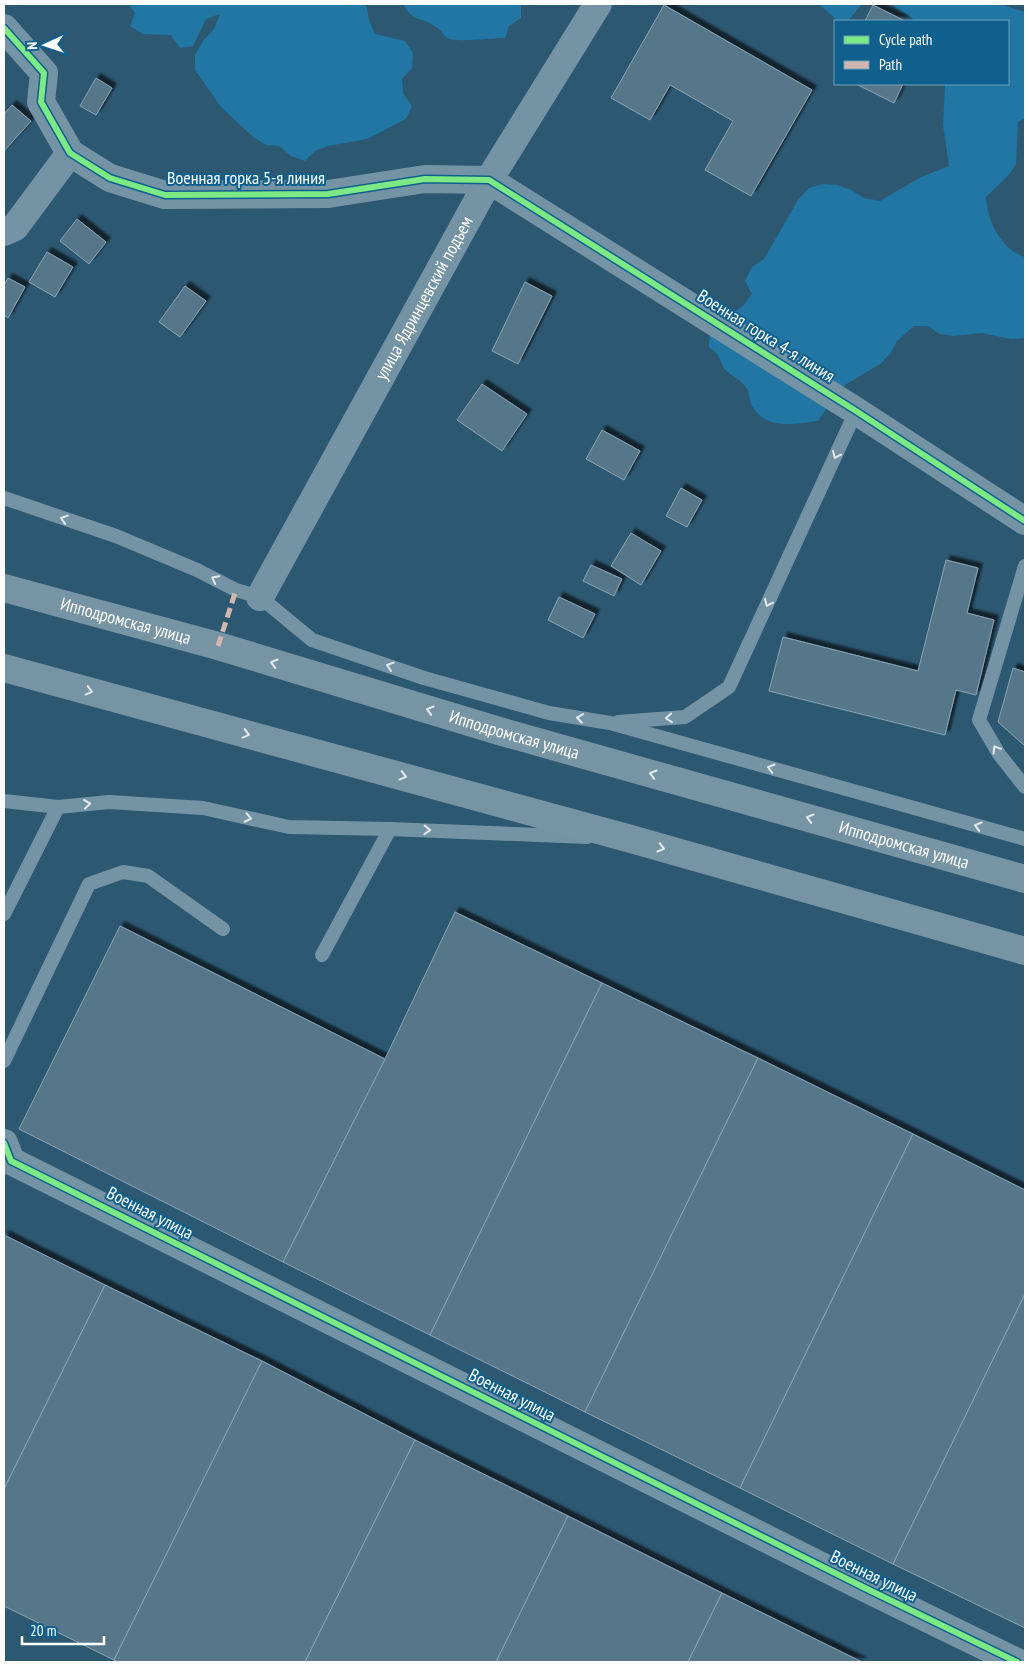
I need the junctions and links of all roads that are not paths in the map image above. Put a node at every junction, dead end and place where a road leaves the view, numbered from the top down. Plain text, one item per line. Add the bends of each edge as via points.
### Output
1 (598, 4) edge
2 (4, 28) edge
3 (70, 154) junction
4 (489, 180) junction
5 (4, 232) edge
6 (856, 411) junction
7 (4, 498) edge
8 (1025, 520) edge
9 (1025, 566) edge
10 (4, 588) edge
11 (260, 597) junction
12 (4, 668) edge
13 (610, 723) junction
14 (1025, 787) edge
15 (4, 801) edge
16 (58, 807) junction
17 (390, 829) junction
18 (630, 839) junction
19 (1025, 839) edge
20 (1025, 879) edge
21 (4, 914) edge
22 (223, 929) dead end
23 (1025, 951) edge
24 (322, 955) dead end
25 (4, 1062) edge
26 (4, 1143) edge
27 (1017, 1662) edge

1 - 4 street, улица Ядринцевский подъем
2 - 3 street, Военная горка 5-я линия via 44,73 41,102
3 - 4 street, Военная горка 5-я линия via 110,178 164,195 328,194 425,180
3 - 5 street via 15,227
4 - 6 street, Военная горка 4-я линия
4 - 11 street, улица Ядринцевский подъем
6 - 8 street, Военная горка 4-я линия
6 -> 13 lane via 729,687 685,717
11 -> 7 lane via 236,590 116,536
14 -> 9 lane via 998,754 979,720
20 -> 10 highway, Ипподромская улица via 499,731 218,646
13 -> 11 lane via 549,713 424,678 312,640
12 -> 18 highway
19 -> 13 lane
15 - 16 lane
16 -> 17 lane via 109,802 203,808 289,827
16 - 21 lane
17 -> 18 lane
17 - 24 lane
18 -> 23 highway
22 - 25 lane via 148,876 123,872 89,884
26 - 27 street, Военная улица via 11,1161

